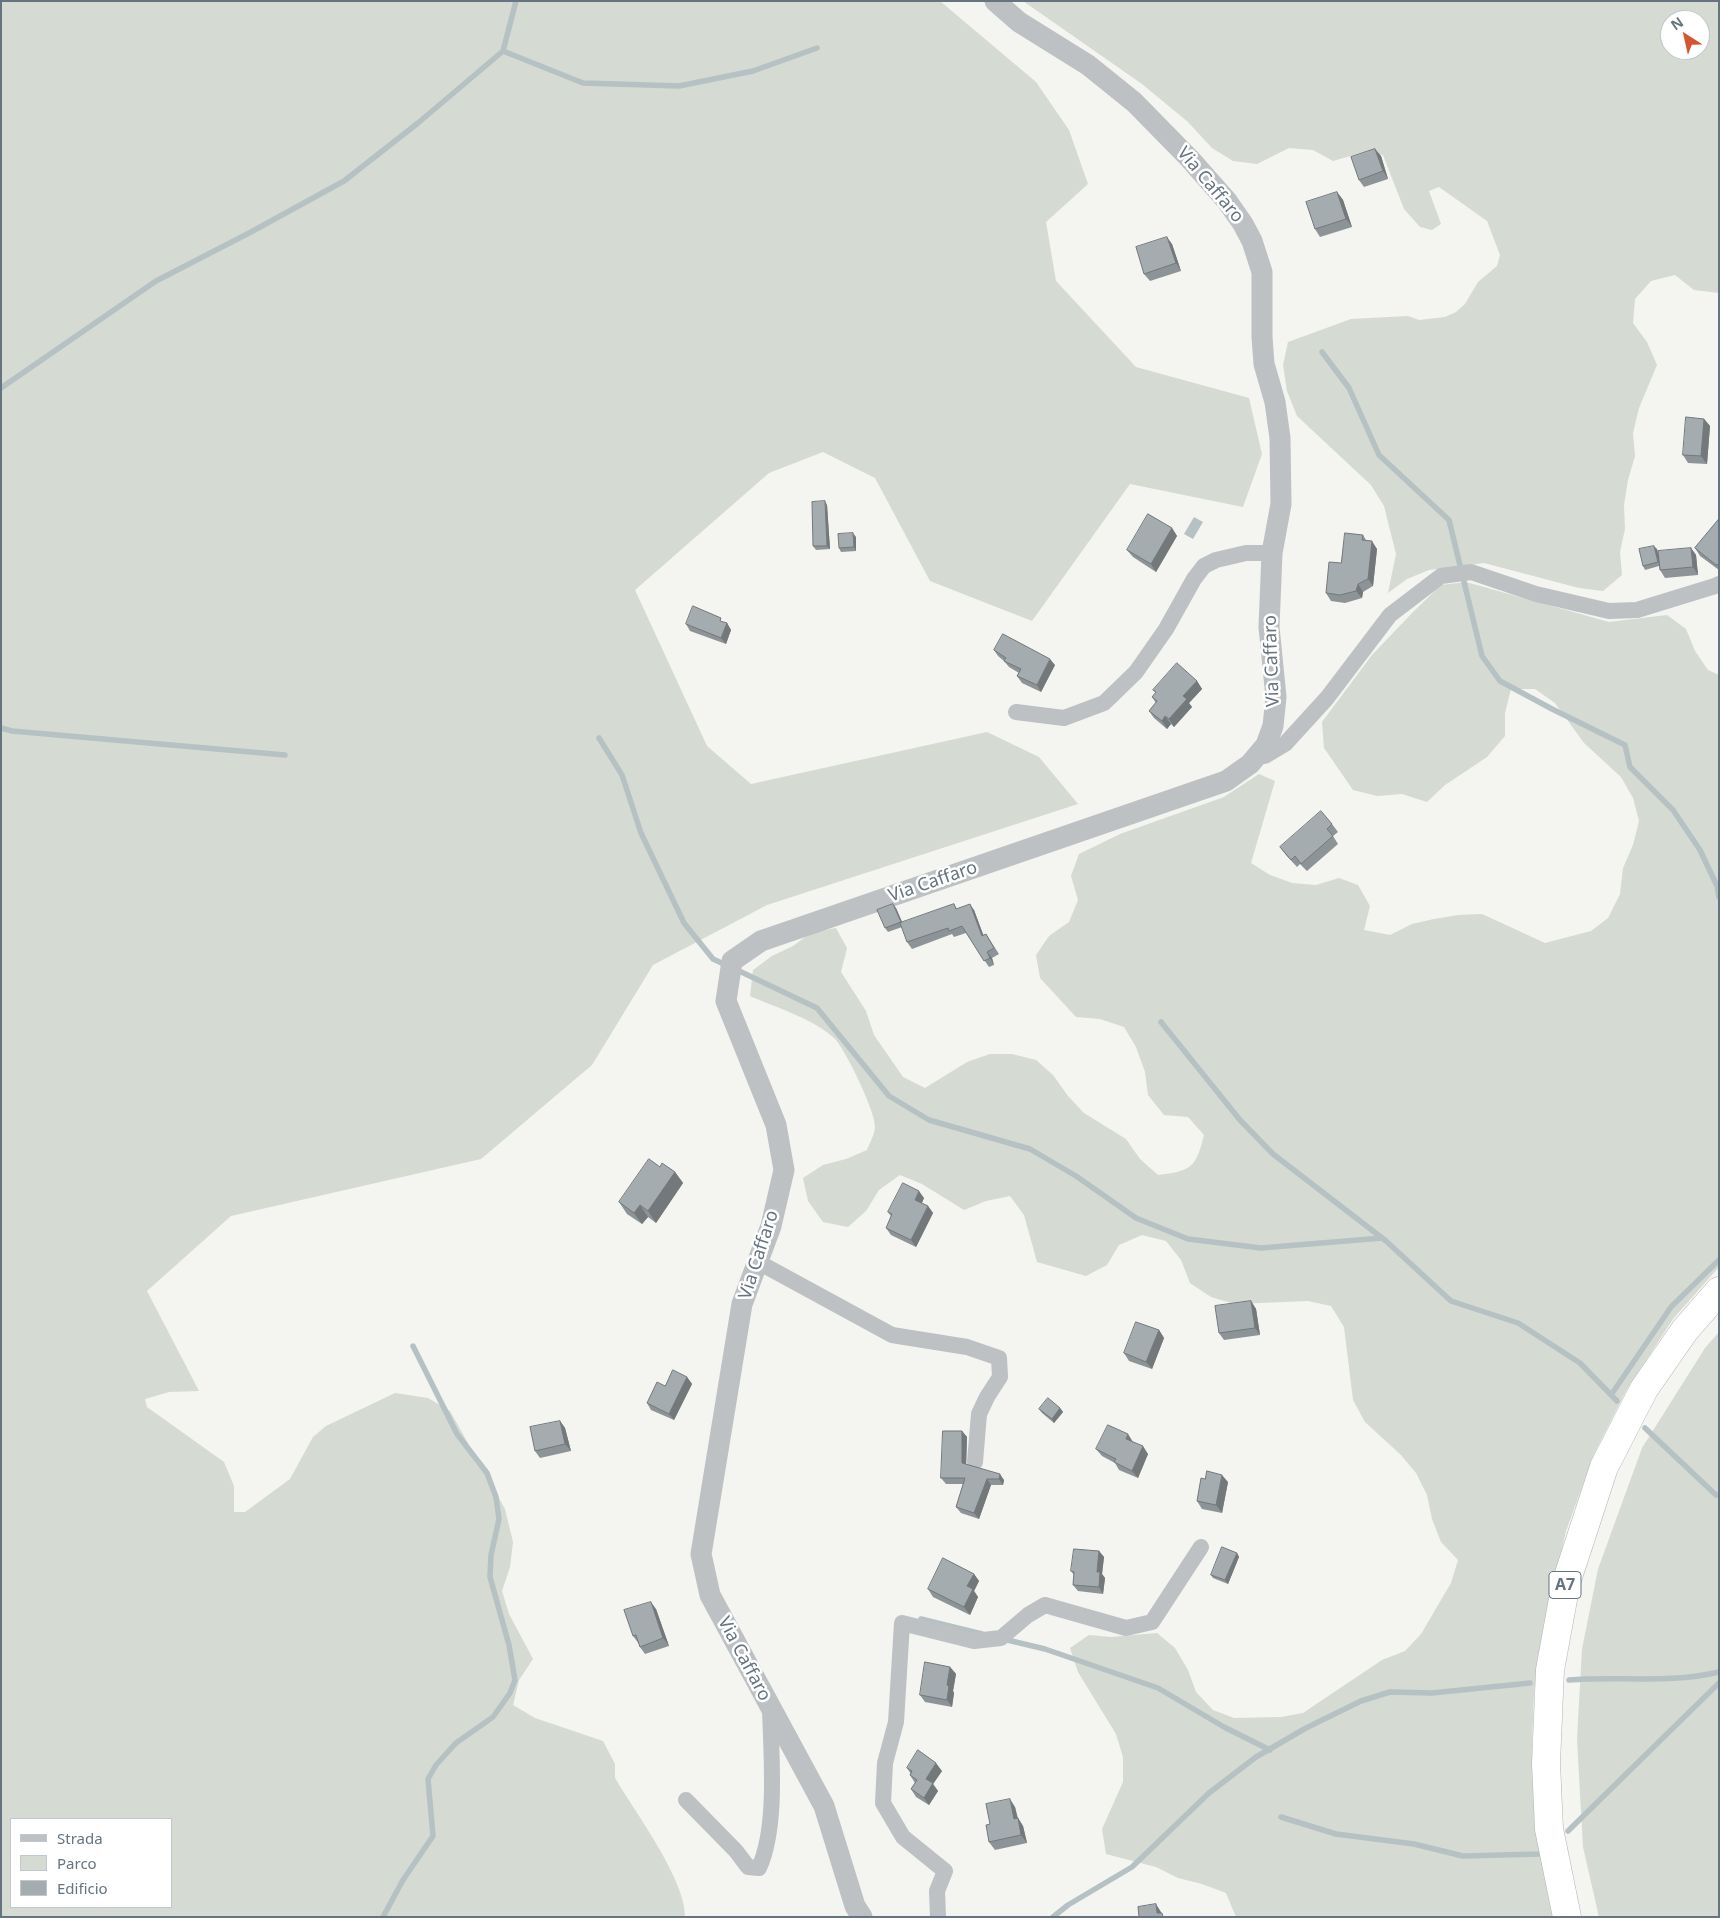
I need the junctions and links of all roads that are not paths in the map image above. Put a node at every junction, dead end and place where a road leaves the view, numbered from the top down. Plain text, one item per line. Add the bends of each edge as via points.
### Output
1 (995, 1) edge
2 (1272, 553) junction
3 (1719, 584) edge
4 (1016, 712) dead end
5 (1255, 756) junction
6 (758, 1262) junction
7 (1719, 1291) edge
8 (975, 1462) dead end
9 (1201, 1547) dead end
10 (770, 1707) junction
11 (686, 1800) dead end
12 (862, 1917) edge
13 (938, 1917) edge
14 (1566, 1917) edge

1 - 2 street, Via Caffaro via 1019,22 1088,65 1134,102 1227,201 1252,241 1262,272 1264,364 1275,402 1280,438 1281,504
2 - 4 street via 1246,552 1204,566 1136,672 1104,703 1064,718
2 - 5 street, Via Caffaro via 1269,627 1276,697 1273,726 1266,745
3 - 5 street via 1637,610 1609,611 1536,594 1471,572 1441,576 1390,615 1327,698 1285,744 1265,756
5 - 6 street, Via Caffaro via 1250,764 1226,781 761,940 732,961 726,1001 776,1125 784,1170 771,1226
6 - 8 street via 892,1335 967,1348 999,1358 1000,1377 979,1414
6 - 10 street, Via Caffaro via 742,1304 701,1554 710,1595
7 - 14 highway, A7 via 1685,1330 1644,1388 1604,1468 1566,1583 1550,1670 1546,1763 1549,1829
9 - 13 street via 1152,1622 1126,1628 1045,1605 1001,1638 974,1641 902,1623 896,1722 885,1763 883,1803 903,1837 945,1871 937,1891
10 - 11 street via 772,1797 766,1853 759,1868 748,1868 736,1851
10 - 12 street, Via Caffaro via 824,1806 855,1906

